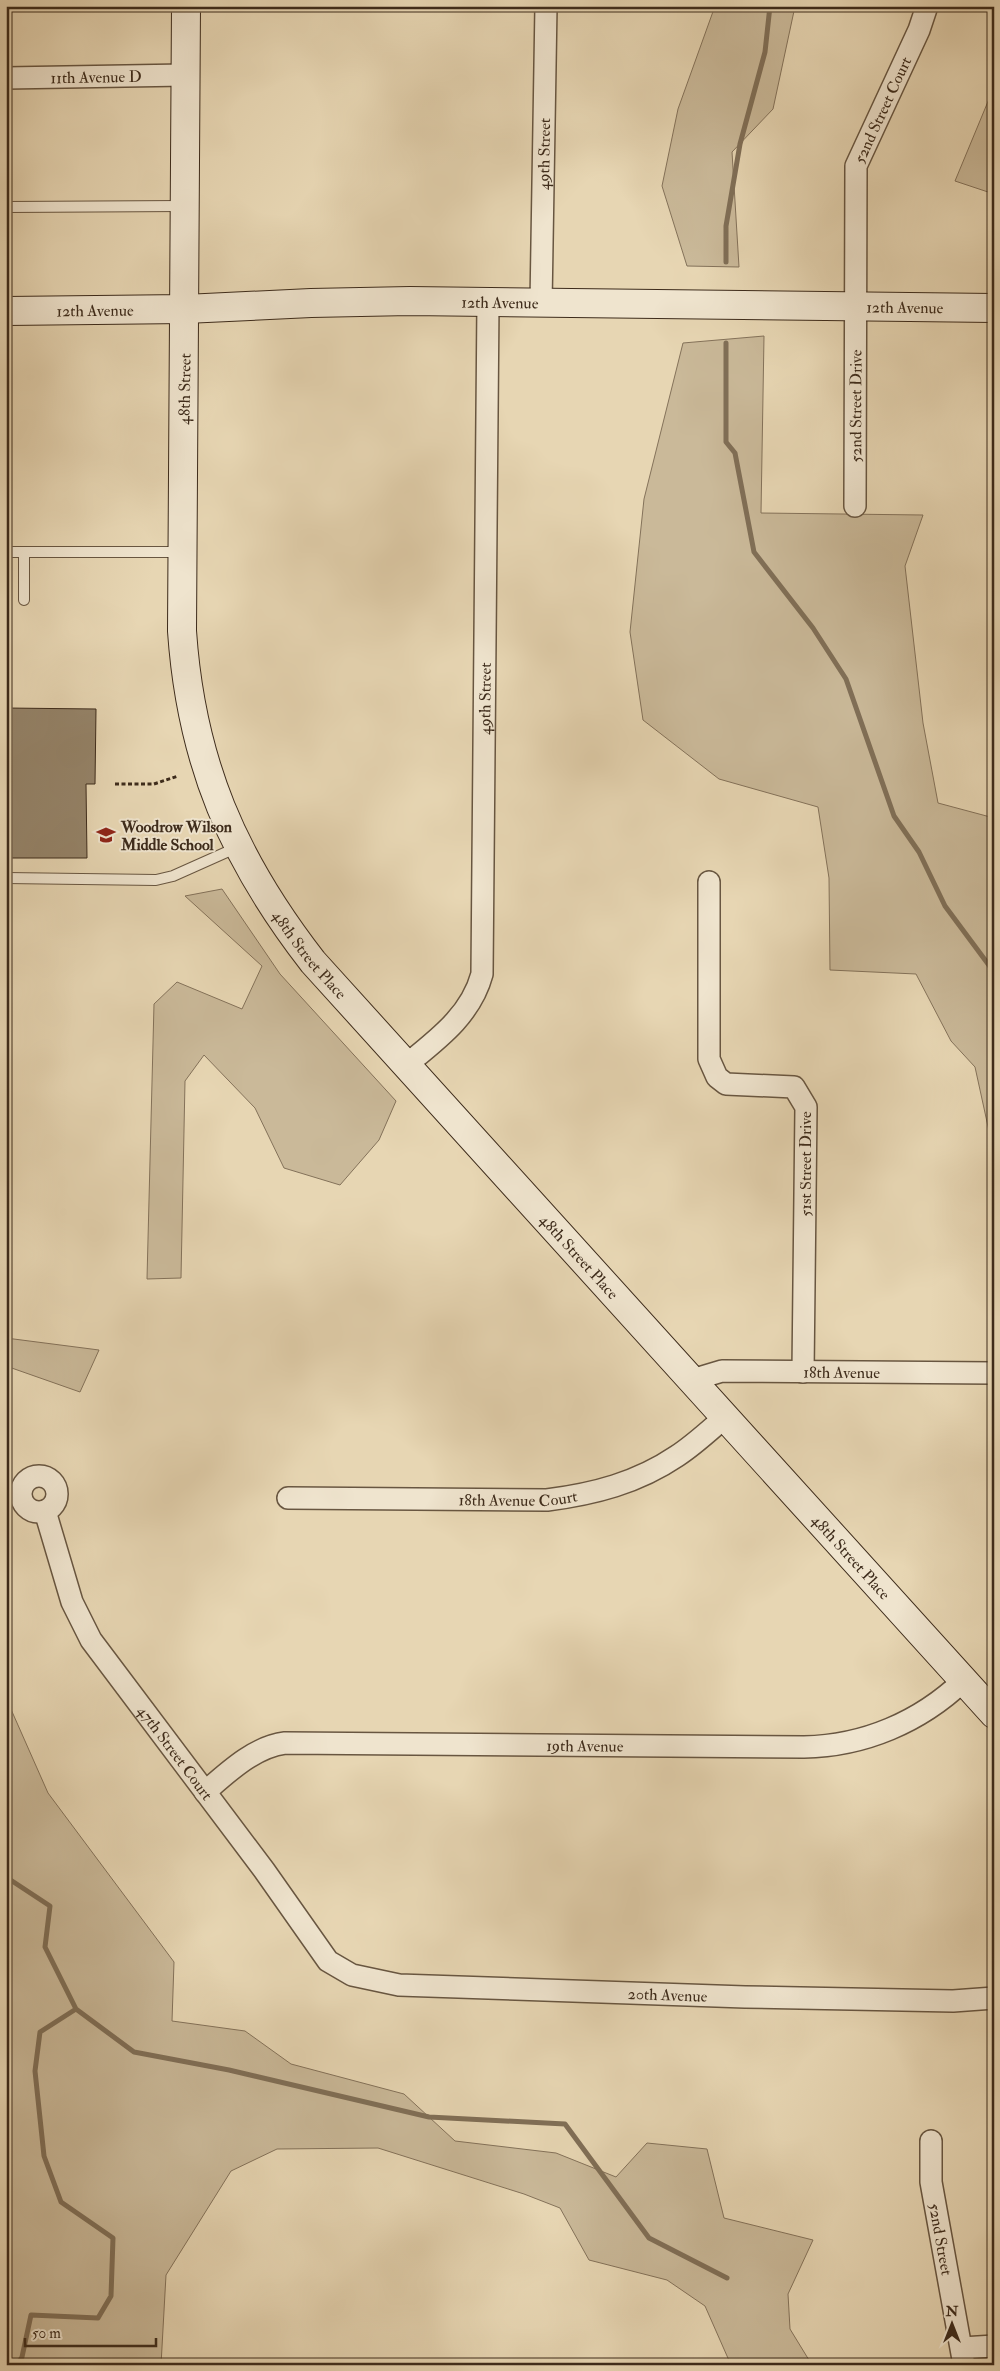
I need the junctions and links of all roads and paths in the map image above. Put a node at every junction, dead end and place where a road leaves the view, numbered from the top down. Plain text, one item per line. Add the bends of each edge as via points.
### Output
1 (186, 6) edge
2 (546, 6) edge
3 (927, 6) edge
4 (185, 75) junction
5 (6, 78) edge
6 (184, 206) junction
7 (6, 207) edge
8 (488, 302) junction
9 (541, 303) junction
10 (854, 306) junction
11 (994, 308) edge
12 (185, 309) junction
13 (6, 311) edge
14 (855, 506) dead end
15 (6, 552) edge
16 (24, 552) junction
17 (182, 552) junction
18 (24, 600) dead end
19 (207, 770) joint
20 (178, 776) dead end
21 (115, 784) dead end
22 (238, 847) junction
23 (6, 878) edge
24 (709, 882) dead end
25 (406, 1065) junction
26 (803, 1372) junction
27 (994, 1373) edge
28 (692, 1380) junction
29 (725, 1417) junction
30 (288, 1498) dead end
31 (46, 1511) dead end
32 (964, 1681) junction
33 (994, 1714) edge
34 (205, 1792) junction
35 (343, 1971) joint
36 (994, 1998) edge
37 (931, 2140) dead end
38 (994, 2346) edge
39 (963, 2356) edge

1 - 4 street, 48th Street
2 - 9 street, 49th Street
3 - 10 street, 52nd Street Court via 856,166
4 - 5 street, 11th Avenue D
4 - 6 street, 48th Street
6 - 7 lane
6 - 12 street, 48th Street
8 - 9 street, 12th Avenue
8 - 12 street, 12th Avenue via 311,303
8 - 25 street, 49th Street via 482,974 477,991 460,1017
9 - 10 street, 12th Avenue
10 - 11 street, 12th Avenue
10 - 14 street, 52nd Street Drive
12 - 13 street, 12th Avenue
12 - 17 street, 48th Street
15 - 16 lane
16 - 17 lane
16 - 18 lane
17 - 19 street, 48th Street via 184,660 199,745
19 - 22 street, 48th Street Place
20 - 21 path via 154,784
22 - 23 lane via 173,876 156,880
22 - 25 street, 48th Street Place via 281,921 313,962
24 - 26 street, 51st Street Drive via 709,1060 717,1077 726,1084 794,1086 806,1107
25 - 28 street, 48th Street Place
26 - 27 street, 18th Avenue
26 - 28 street, 18th Avenue via 722,1371
28 - 29 street, 48th Street Place
29 - 30 street, 18th Avenue Court via 678,1456 635,1480 572,1497 547,1500
29 - 32 street, 48th Street Place
31 - 34 street, 47th Street Court via 72,1602 91,1640
32 - 33 street, 48th Street Place
32 - 34 street, 19th Avenue via 925,1712 865,1739 841,1744 794,1747 285,1743 259,1750
34 - 35 street, 47th Street Court via 317,1947 328,1961
35 - 36 street, 20th Avenue via 399,1985 765,1998 952,2001
37 - 39 street, 52nd Street via 938,2229
38 - 39 street

